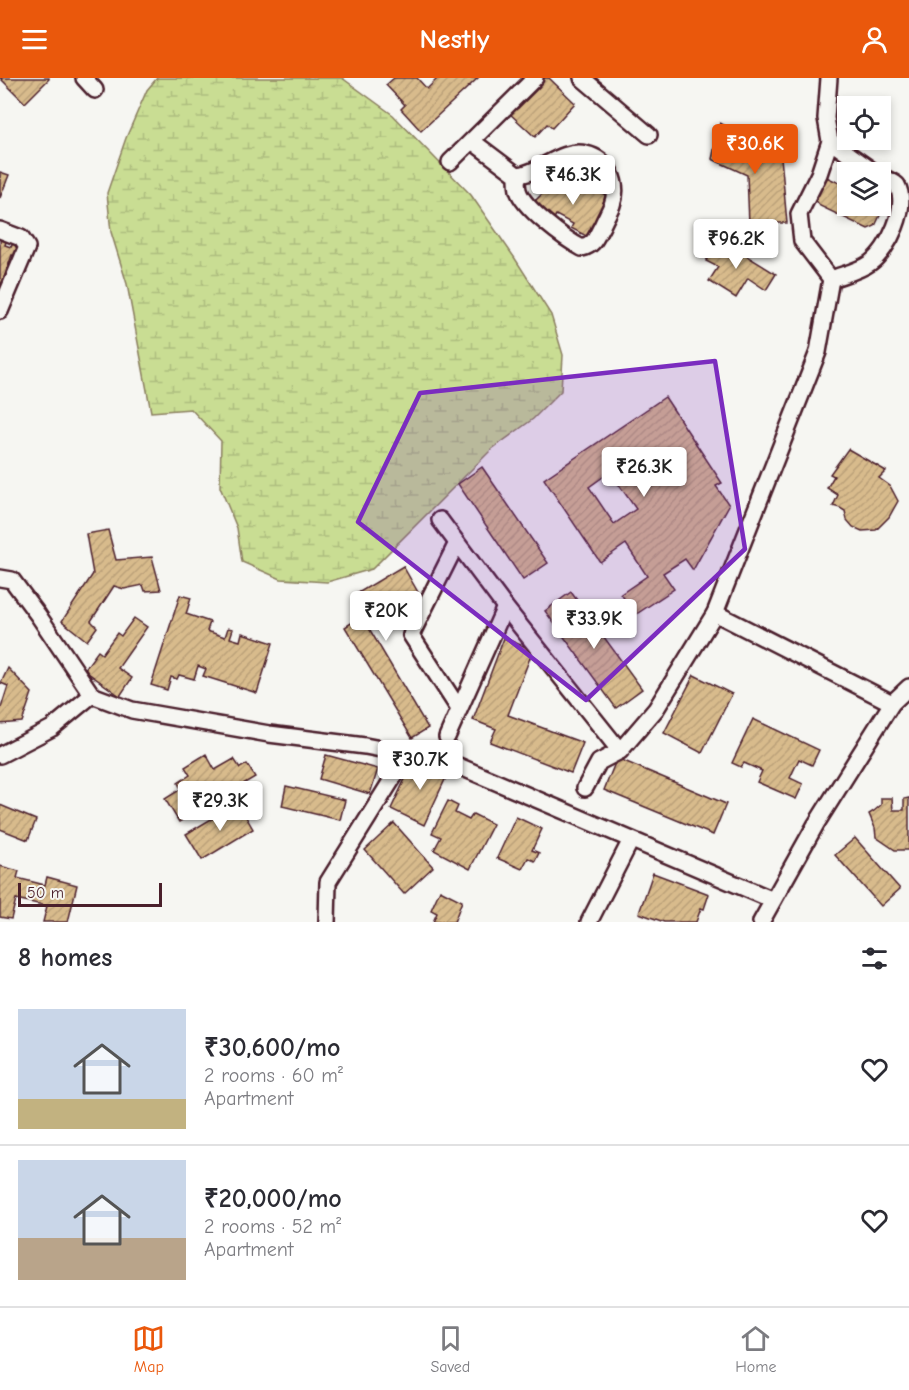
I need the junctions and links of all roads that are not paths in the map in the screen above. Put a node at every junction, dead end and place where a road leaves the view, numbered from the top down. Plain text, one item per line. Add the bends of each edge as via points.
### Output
1 (84, 78) edge
2 (535, 78) edge
3 (582, 78) edge
4 (830, 78) edge
5 (96, 90) dead end
6 (649, 135) dead end
7 (472, 141) junction
8 (830, 141) junction
9 (450, 162) dead end
10 (860, 162) edge
11 (517, 175) junction
12 (891, 182) edge
13 (0, 230) edge
14 (831, 279) junction
15 (0, 311) edge
16 (440, 520) dead end
17 (457, 543) junction
18 (0, 578) edge
19 (505, 607) junction
20 (715, 614) junction
21 (909, 687) edge
22 (92, 694) junction
23 (892, 703) junction
24 (459, 709) junction
25 (447, 737) dead end
26 (620, 751) junction
27 (408, 754) junction
28 (0, 755) edge
29 (585, 788) dead end
30 (631, 840) junction
31 (773, 900) junction
32 (327, 922) edge
33 (590, 922) edge
34 (761, 922) edge

1 - 5 street
2 - 7 street
3 - 6 street
4 - 8 street via 826,118
7 - 9 street
7 - 11 street
8 - 10 street
8 - 14 street via 799,214 802,241
11 - 11 street via 576,152 599,159 609,170 615,192 594,242 582,248 560,236 523,201
12 - 14 street via 906,202 898,231 885,250 868,264
13 - 15 street via 21,238 27,247
14 - 20 street via 818,352
16 - 17 street
17 - 19 street
17 - 24 street via 411,635
18 - 22 street via 12,580
19 - 24 street
19 - 26 street
20 - 23 street
20 - 26 street via 656,709
21 - 23 street
22 - 27 street via 132,711
22 - 28 street via 52,728
23 - 31 street
24 - 25 street
26 - 29 street via 599,762
27 - 30 street via 449,762
27 - 32 street via 328,882
30 - 31 street
30 - 33 street
31 - 34 street

